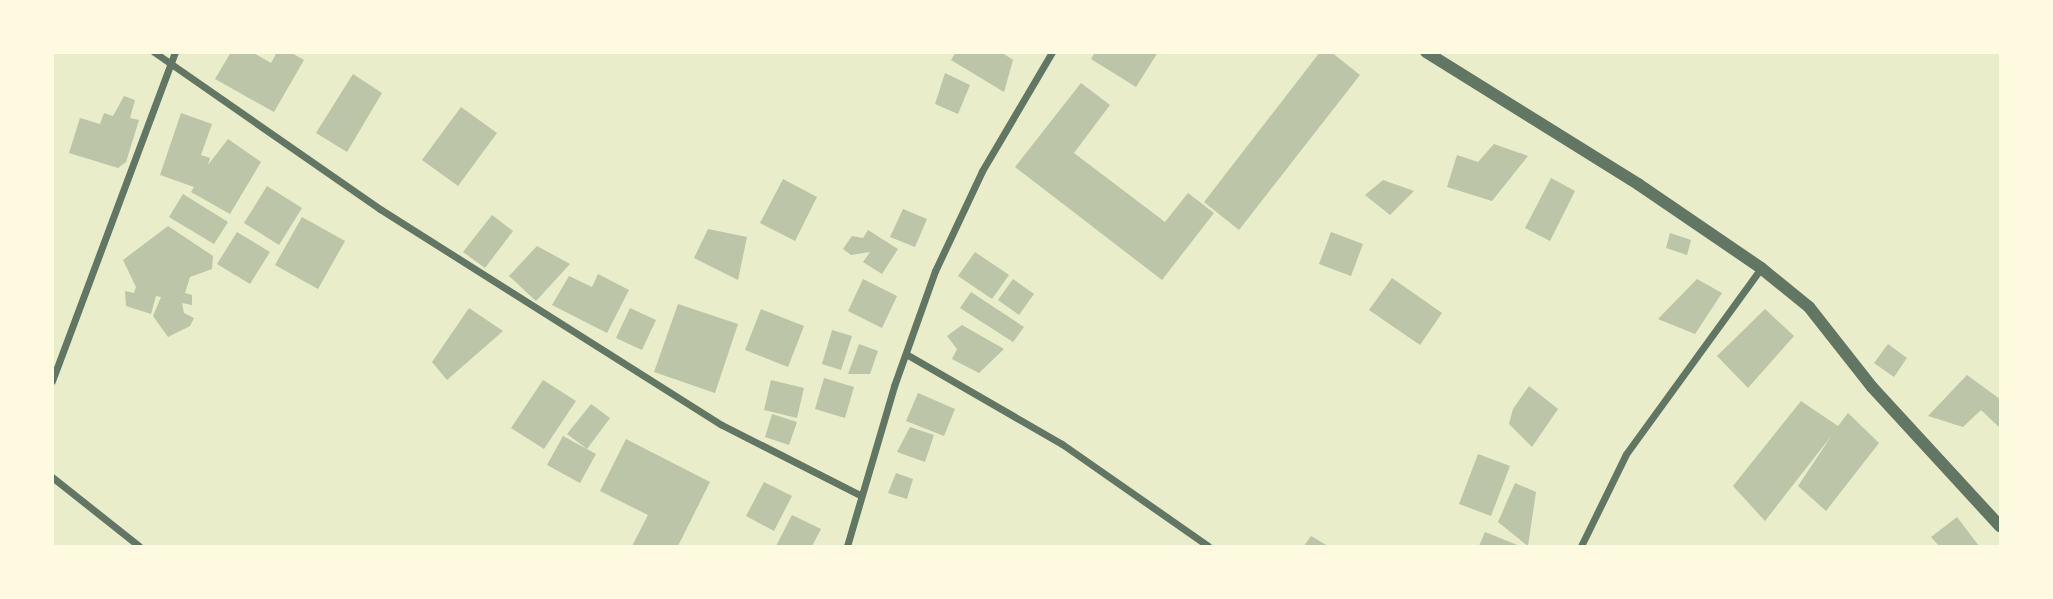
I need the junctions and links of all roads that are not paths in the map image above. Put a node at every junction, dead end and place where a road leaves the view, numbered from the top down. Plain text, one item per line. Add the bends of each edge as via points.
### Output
1 (154, 52) edge
2 (175, 52) edge
3 (1052, 52) edge
4 (1426, 52) edge
5 (170, 61) junction
6 (1761, 268) junction
7 (906, 354) junction
8 (52, 381) edge
9 (52, 477) edge
10 (860, 495) junction
11 (2000, 526) edge
12 (139, 547) edge
13 (847, 547) edge
14 (1208, 547) edge
15 (1581, 547) edge

1 - 5 street
2 - 5 street
3 - 7 street via 982,171 935,271
4 - 6 street via 1639,184
5 - 8 street
5 - 10 street via 380,209 722,425
6 - 11 street via 1809,307 1872,387
6 - 15 street via 1626,454
7 - 10 street
7 - 14 street via 1062,444
9 - 12 street
10 - 13 street

